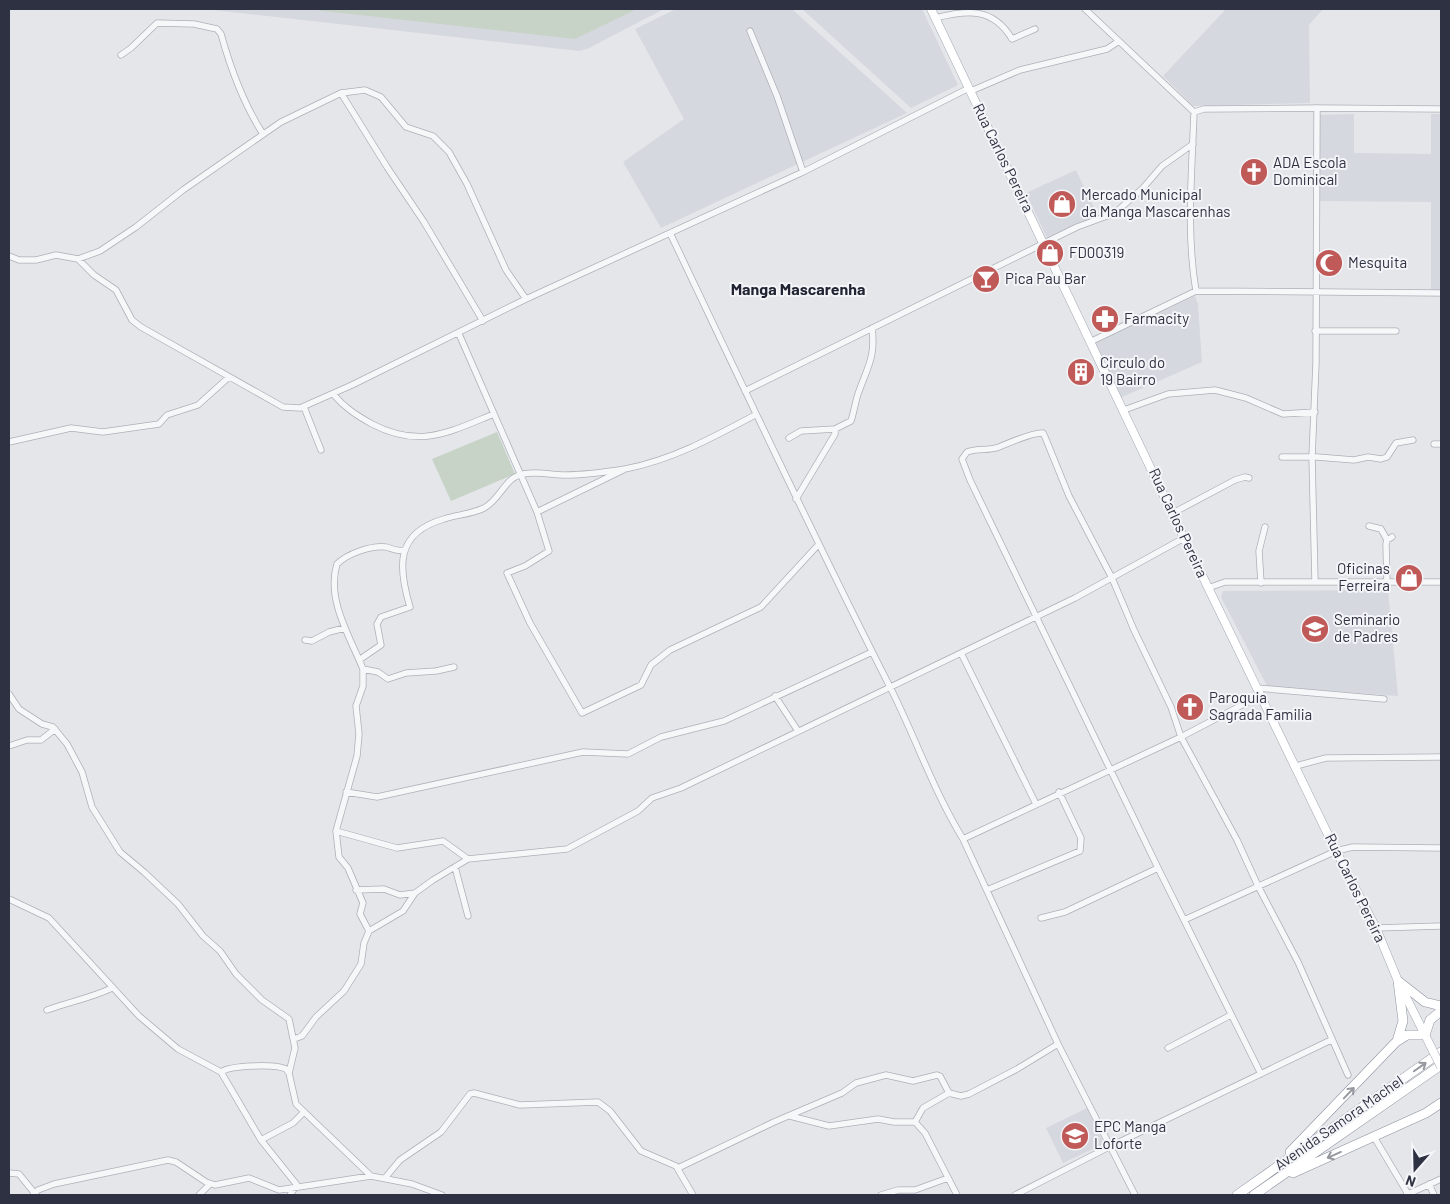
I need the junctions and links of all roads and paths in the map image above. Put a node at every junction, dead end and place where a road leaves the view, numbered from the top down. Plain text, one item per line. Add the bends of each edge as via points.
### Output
1 (931, 9) edge
2 (1085, 9) edge
3 (935, 18) junction
4 (1035, 29) dead end
5 (750, 31) dead end
6 (1119, 41) junction
7 (121, 55) dead end
8 (970, 90) junction
9 (341, 92) junction
10 (1317, 108) junction
11 (1441, 109) edge
12 (1194, 112) junction
13 (264, 134) junction
14 (1193, 144) junction
15 (803, 172) junction
16 (670, 232) junction
17 (1044, 243) junction
18 (9, 256) edge
19 (78, 259) junction
20 (1316, 291) junction
21 (1196, 292) junction
22 (1441, 293) edge
23 (526, 299) junction
24 (483, 321) junction
25 (872, 328) junction
26 (1315, 331) junction
27 (1396, 331) dead end
28 (459, 334) junction
29 (1092, 341) junction
30 (229, 377) junction
31 (745, 391) junction
32 (333, 394) junction
33 (304, 407) junction
34 (1124, 410) junction
35 (1315, 412) junction
36 (494, 414) junction
37 (755, 415) junction
38 (835, 430) junction
39 (789, 438) dead end
40 (1413, 440) dead end
41 (9, 442) edge
42 (321, 450) dead end
43 (1282, 457) dead end
44 (1312, 457) junction
45 (626, 468) junction
46 (522, 474) junction
47 (1249, 478) dead end
48 (796, 498) junction
49 (537, 512) junction
50 (1173, 513) junction
51 (1369, 526) dead end
52 (1265, 527) dead end
53 (1184, 538) junction
54 (819, 544) junction
55 (405, 550) junction
56 (1112, 578) junction
57 (1315, 581) junction
58 (1387, 582) junction
59 (1441, 582) edge
60 (1261, 583) junction
61 (1208, 588) junction
62 (1037, 616) junction
63 (345, 628) junction
64 (305, 640) dead end
65 (872, 652) junction
66 (960, 653) junction
67 (359, 660) junction
68 (454, 667) dead end
69 (363, 669) junction
70 (890, 687) junction
71 (1259, 691) junction
72 (9, 694) edge
73 (775, 696) junction
74 (1384, 699) dead end
75 (55, 729) junction
76 (798, 731) junction
77 (1181, 737) junction
78 (9, 746) edge
79 (1441, 757) edge
80 (1296, 766) junction
81 (1111, 769) junction
82 (346, 792) junction
83 (1059, 792) junction
84 (1036, 804) junction
85 (336, 831) junction
86 (963, 839) junction
87 (1441, 848) edge
88 (1336, 851) junction
89 (468, 859) junction
90 (455, 868) junction
91 (1158, 868) junction
92 (1258, 886) junction
93 (356, 890) junction
94 (987, 890) junction
95 (415, 893) junction
96 (9, 899) edge
97 (468, 916) dead end
98 (1041, 918) dead end
99 (1184, 920) junction
100 (1441, 926) edge
101 (1376, 928) junction
102 (369, 931) junction
103 (1398, 980) junction
104 (112, 988) junction
105 (1441, 1006) edge
106 (46, 1010) dead end
107 (1441, 1011) edge
108 (1232, 1014) junction
109 (1426, 1036) junction
110 (294, 1039) junction
111 (1331, 1040) junction
112 (1396, 1042) junction
113 (1058, 1044) junction
114 (1168, 1048) dead end
115 (1441, 1052) edge
116 (1441, 1066) edge
117 (221, 1072) junction
118 (289, 1073) junction
119 (1261, 1074) junction
120 (1348, 1075) dead end
121 (950, 1092) junction
122 (1441, 1103) edge
123 (303, 1112) junction
124 (1426, 1113) junction
125 (1441, 1115) edge
126 (790, 1116) junction
127 (915, 1122) junction
128 (1374, 1136) junction
129 (261, 1140) junction
130 (1109, 1147) junction
131 (1278, 1166) junction
132 (678, 1168) junction
133 (9, 1173) edge
134 (371, 1176) junction
135 (385, 1178) junction
136 (948, 1178) junction
137 (1441, 1179) edge
138 (1273, 1182) junction
139 (210, 1184) junction
140 (1429, 1184) junction
141 (297, 1185) junction
142 (1257, 1194) edge
143 (34, 1195) edge
144 (199, 1195) edge
145 (290, 1195) edge
146 (442, 1195) edge
147 (693, 1195) edge
148 (881, 1195) edge
149 (957, 1195) edge
150 (1015, 1195) edge
151 (1135, 1195) edge
152 (1237, 1195) edge
153 (1407, 1195) edge
154 (1434, 1195) edge

1 - 3 main road, Rua Carlos Pereira
2 - 6 street
3 - 4 street via 959,12 982,14 1004,26 1012,39
3 - 8 main road, Rua Carlos Pereira
5 - 15 street
6 - 8 street via 1107,48 1020,70
6 - 12 street
7 - 13 street via 157,23 194,24 218,29 232,74
8 - 15 street
8 - 17 main road, Rua Carlos Pereira
9 - 13 street
9 - 23 street via 366,90 374,93 406,127 426,133 449,152 506,270
9 - 24 street
10 - 11 street
10 - 12 street
10 - 20 street
12 - 14 street
13 - 19 street via 182,190 136,227 100,251
14 - 17 street via 1162,166 1115,212
14 - 21 street via 1191,242
15 - 16 street
16 - 23 street
16 - 31 street
17 - 25 street
17 - 29 main road, Rua Carlos Pereira
18 - 19 street via 19,260 56,256
19 - 30 street via 116,290 132,320
20 - 21 street
20 - 22 street
20 - 26 street
21 - 29 street
23 - 24 street
24 - 28 street
25 - 31 street
25 - 38 street via 872,363 858,394 851,421
26 - 27 street
26 - 35 street
28 - 32 street
28 - 36 street
29 - 34 main road, Rua Carlos Pereira
30 - 33 street via 283,407 295,410
30 - 41 street via 198,404 167,415 159,424 103,432 71,428
31 - 37 street
32 - 33 street
32 - 36 street via 350,413 384,430 408,437 435,435
33 - 42 street
34 - 35 street via 1168,394 1209,390 1234,394 1283,414
34 - 50 main road, Rua Carlos Pereira
35 - 44 street
36 - 46 street
37 - 45 street via 684,451
37 - 48 street
38 - 39 street via 801,431
38 - 48 street
40 - 44 street via 1396,443 1382,459
43 - 44 street
44 - 57 street
45 - 46 street via 568,475
45 - 49 street
46 - 49 street
46 - 55 street via 509,482 483,509 424,526
47 - 50 street via 1241,477
48 - 54 street
49 - 54 street via 549,551 525,566 507,572 530,623 582,713 641,685 651,665 670,650 761,607
50 - 53 main road, Rua Carlos Pereira
51 - 58 street via 1382,529 1390,539
52 - 60 street via 1259,551
53 - 56 street
53 - 61 main road, Rua Carlos Pereira
54 - 65 street
55 - 63 street via 374,548 351,554 337,564 333,584
55 - 67 street via 402,573 410,607 381,617 377,624 381,644
56 - 62 street
56 - 62 street via 1069,496 1043,433 967,452 962,460 970,480
56 - 77 street via 1171,707
57 - 58 street
57 - 60 street
58 - 59 street
60 - 61 street via 1225,582
61 - 71 main road, Rua Carlos Pereira
62 - 66 street
62 - 81 street
63 - 64 street via 312,641
63 - 67 street
65 - 70 street
65 - 73 street
66 - 70 street
66 - 84 street
67 - 69 street
68 - 69 street via 436,672 406,673 388,679 378,672
69 - 82 street via 363,686 356,706 358,750
70 - 76 street
70 - 86 street
71 - 74 street
71 - 77 street
71 - 80 main road, Rua Carlos Pereira
72 - 75 street via 19,709
73 - 76 street
73 - 82 street via 724,721 661,737 628,754 583,752 377,797
75 - 78 street via 41,740 27,740
75 - 110 street via 82,772 92,807 120,852 178,904 262,1000 287,1017
76 - 89 street via 681,788 652,798 638,811 567,849
77 - 81 street
77 - 92 street
79 - 80 street via 1326,758
80 - 88 main road, Rua Carlos Pereira
81 - 83 street
81 - 91 street
82 - 85 street
83 - 84 street
83 - 94 street via 1081,838 1080,851
84 - 86 street
85 - 89 street via 397,848 443,840
85 - 93 street via 339,857 348,868
86 - 94 street
87 - 88 street via 1353,848
88 - 92 street
88 - 101 main road, Rua Carlos Pereira
89 - 90 street
90 - 95 street
90 - 97 street
91 - 98 street via 1065,912
91 - 99 street
92 - 99 street
92 - 111 street via 1298,962
93 - 95 street via 384,889 404,895
93 - 102 street via 363,902 360,914
94 - 113 street
95 - 102 street via 403,911
96 - 104 street via 49,918
99 - 108 street
100 - 101 street
101 - 103 main road, Rua Carlos Pereira
102 - 110 street via 361,964 344,991 302,1036
103 - 105 highway via 1425,1002
103 - 109 main road, Rua Carlos Pereira
103 - 112 highway via 1403,1021
104 - 106 street via 99,995
104 - 117 street via 171,1044
107 - 109 highway via 1430,1020
108 - 114 street
108 - 119 street
109 - 112 highway via 1407,1035
109 - 116 main road, Rua Carlos Pereira, bridge
110 - 118 street
111 - 119 street
111 - 120 street
131 -> 112 highway
113 - 121 street via 969,1094 960,1096
113 - 130 street
131 -> 115 highway, Avenida Samora Machel
116 - 138 highway, Avenida Samora Machel
117 - 118 street via 260,1066 283,1067
117 - 129 street
118 - 123 street via 293,1099
119 - 130 street
121 - 126 street via 937,1075 913,1081 886,1074 856,1083 842,1093
121 - 127 street via 923,1108
122 - 124 highway
123 - 129 street via 293,1123
123 - 134 street
124 - 125 highway
124 - 128 highway
126 - 127 street via 829,1126 878,1119
126 - 132 street
127 - 136 street via 925,1133
128 -> 138 highway
128 - 153 street
129 - 141 street
130 - 150 street
130 - 151 street
131 - 152 highway, Avenida Samora Machel
132 - 135 street via 641,1151 610,1111 598,1102 520,1106 471,1093 441,1132 400,1160
132 - 147 street
133 - 143 street via 20,1174
134 - 135 street
134 - 141 street
135 - 146 street
136 - 148 street via 914,1190
136 - 149 street
137 - 140 street
138 - 142 highway, Avenida Samora Machel
139 - 141 street via 249,1178 279,1190
139 - 143 street via 168,1160 54,1184
139 - 144 street
140 - 153 street
140 - 154 street
141 - 145 street

